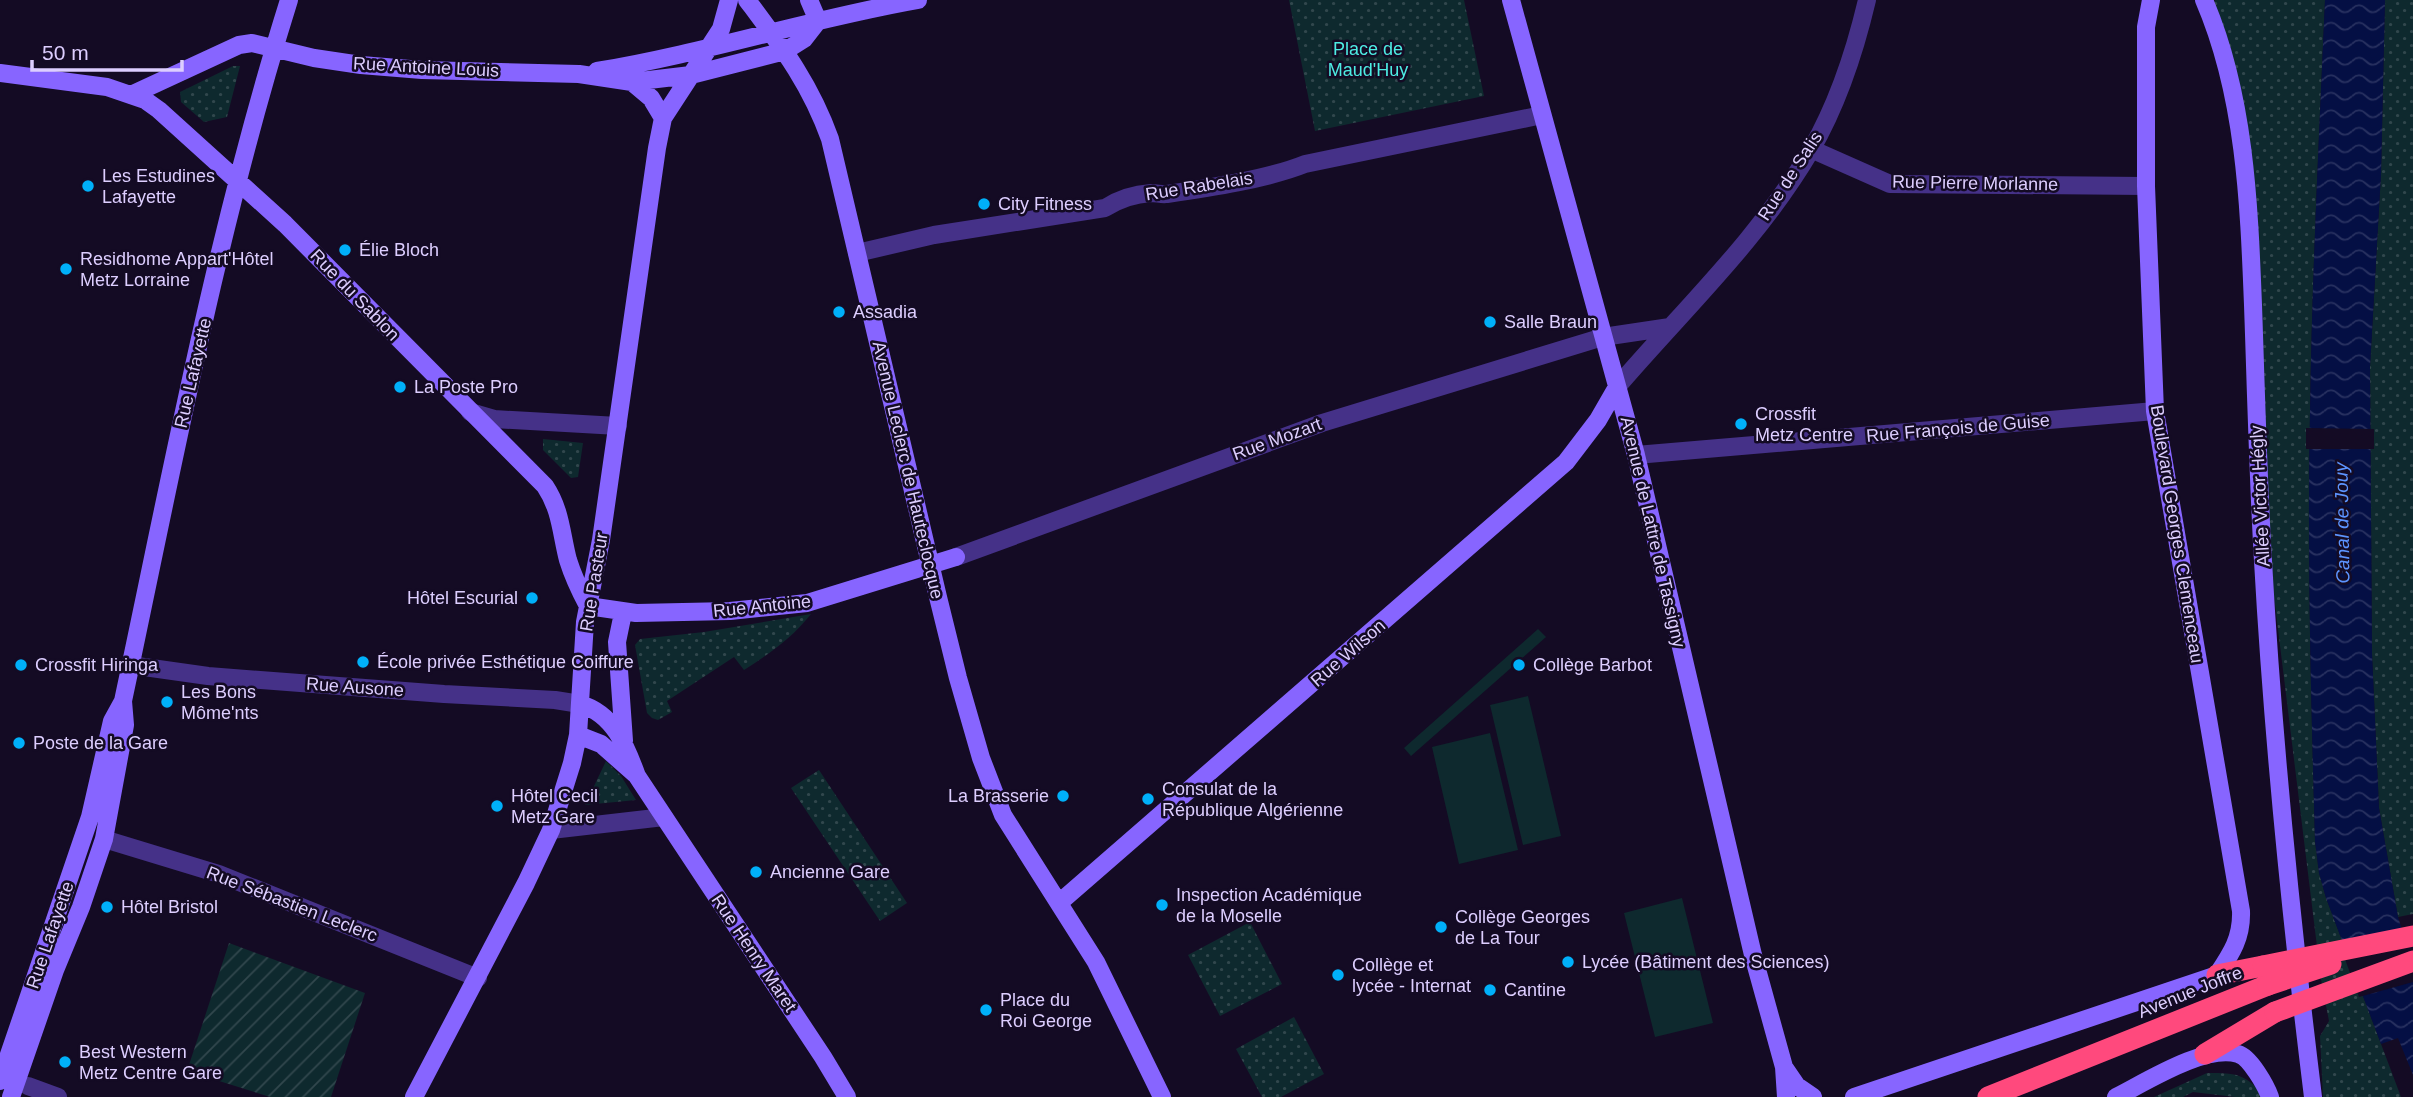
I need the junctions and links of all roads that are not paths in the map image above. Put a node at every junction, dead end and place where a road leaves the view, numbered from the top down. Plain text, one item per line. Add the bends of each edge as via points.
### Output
1 (289, 0) edge
2 (729, 0) edge
3 (747, 0) edge
4 (808, 0) edge
5 (918, 0) edge
6 (1511, 0) edge
7 (1867, 0) edge
8 (2151, 0) edge
9 (2209, 5) edge
10 (818, 21) junction
11 (771, 32) junction
12 (274, 47) junction
13 (708, 48) junction
14 (785, 51) junction
15 (0, 73) edge
16 (579, 74) junction
17 (691, 75) junction
18 (632, 82) junction
19 (131, 95) junction
20 (1542, 115) junction
21 (663, 118) junction
22 (1811, 149) junction
23 (236, 182) junction
24 (2146, 186) junction
25 (857, 253) junction
26 (1670, 327) junction
27 (1603, 337) junction
28 (1617, 387) junction
29 (2155, 411) junction
30 (470, 412) junction
31 (618, 426) junction
32 (1636, 455) junction
33 (956, 557) joint
34 (931, 566) junction
35 (588, 606) junction
36 (623, 613) junction
37 (130, 666) junction
38 (123, 701) junction
39 (580, 704) junction
40 (578, 734) junction
41 (624, 741) junction
42 (637, 776) junction
43 (90, 817) junction
44 (664, 817) junction
45 (551, 830) junction
46 (104, 839) junction
47 (1059, 903) junction
48 (81, 907) junction
49 (2413, 938) edge
50 (2413, 959) edge
51 (2217, 975) junction
52 (478, 978) junction
53 (2269, 990) junction
54 (24, 1010) junction
55 (0, 1049) edge
56 (2205, 1054) junction
57 (1784, 1068) junction
58 (0, 1081) edge
59 (26, 1092) edge
60 (845, 1093) edge
61 (11, 1097) edge
62 (58, 1097) edge
63 (414, 1097) edge
64 (1162, 1097) edge
65 (1786, 1097) edge
66 (1813, 1097) edge
67 (1853, 1097) edge
68 (1988, 1097) edge
69 (2026, 1097) edge
70 (2116, 1097) edge
71 (2270, 1097) edge
72 (2313, 1097) edge

1 - 12 street, Rue Lafayette
2 - 13 street, Rue Pasteur via 721,29
3 - 11 street, Avenue Leclerc de Hauteclocque
4 - 10 street
5 - 10 street, Rue Antoine Louis
6 - 20 street, Avenue de Lattre de Tassigny
7 - 22 street, Rue de Salis via 1848,65
8 - 24 street, Boulevard Georges Clemenceau via 2146,27
9 - 72 street, Allée Victor Hégly via 2244,160 2264,588 2282,826
10 - 11 street, Rue Antoine Louis
10 - 14 street via 804,39
11 - 13 street, Rue Antoine Louis
11 - 14 street, Avenue Leclerc de Hauteclocque
12 - 16 street, Rue Antoine Louis via 361,65
12 - 19 street, Rue Antoine Louis via 239,45
12 - 23 street, Rue Lafayette
13 - 16 street, Rue Antoine Louis
13 - 17 street, Rue Pasteur
14 - 17 street, Rue Antoine Louis
14 - 25 street, Avenue Leclerc de Hauteclocque via 818,107 830,139
15 - 19 street, Rue du Sablon via 99,85
16 - 18 street, Rue Antoine Louis
17 - 18 street, Rue Antoine Louis
17 - 21 street, Rue Pasteur
18 - 21 street via 651,98
19 - 23 street, Rue du Sablon via 159,110
20 - 25 street, Rue Rabelais via 1212,186 1119,199 1105,208 934,235
20 - 27 street, Avenue de Lattre de Tassigny
21 - 31 street, Rue Pasteur
22 - 24 street, Rue Pierre Morlanne via 1890,184
22 - 26 street, Rue de Salis via 1745,242
23 - 30 street, Rue du Sablon via 285,224
23 - 37 street, Rue Lafayette
24 - 29 street, Boulevard Georges Clemenceau
25 - 34 street, Avenue Leclerc de Hauteclocque
26 - 27 street
26 - 28 street, Rue de Salis
27 - 28 street, Avenue de Lattre de Tassigny
27 - 33 street, Rue Mozart via 1322,423
28 - 32 street, Avenue de Lattre de Tassigny
28 - 47 street, Rue Wilson via 1566,462
29 - 32 street, Rue François de Guise
29 - 51 street, Boulevard Georges Clemenceau via 2241,911 2236,945
30 - 31 street via 494,419
30 - 35 street, Rue du Sablon via 555,501 568,558
31 - 35 street, Rue Pasteur
32 - 57 street, Avenue de Lattre de Tassigny via 1753,955
33 - 34 street, Rue Antoine
34 - 36 street, Rue Antoine via 807,603 730,611
34 - 47 street, Avenue Leclerc de Hauteclocque via 962,692 994,794
35 - 36 street, Rue Antoine
35 - 39 street, Rue Pasteur
36 - 41 street via 617,642
37 - 38 street, Rue Lafayette
37 - 39 street, Rue Ausone
38 - 43 street, Rue Lafayette via 111,721
38 - 46 street, Rue Lafayette via 125,725
39 - 40 street, Rue Pasteur
39 - 41 street, Rue Henry Maret via 601,715
40 - 42 street, Rue Henry Maret via 601,744
40 - 45 street, Rue Pasteur
41 - 42 street, Rue Henry Maret
42 - 44 street, Rue Henry Maret
43 - 46 street
43 - 54 street, Rue Lafayette
44 - 45 street
44 - 60 street, Rue Henry Maret
45 - 52 street, Rue Pasteur
46 - 48 street, Rue Lafayette
46 - 52 street, Rue Sébastien Leclerc via 219,874
47 - 64 street, Avenue Leclerc de Hauteclocque via 1096,962
48 - 59 street, Rue Lafayette via 75,940
48 - 61 street, Rue Lafayette
49 - 53 highway, bridge
50 - 53 highway, bridge
51 - 53 highway
51 - 67 street, Avenue Joffre
52 - 63 street, Rue Pasteur
53 - 56 highway
53 - 68 highway, Avenue Joffre
53 - 69 highway, Avenue Joffre
54 - 55 street, Rue Lafayette
54 - 58 street, Rue Lafayette
56 - 70 street
56 - 71 street via 2239,1054
57 - 65 street, Avenue de Lattre de Tassigny
57 - 66 street via 1797,1086
59 - 62 street

